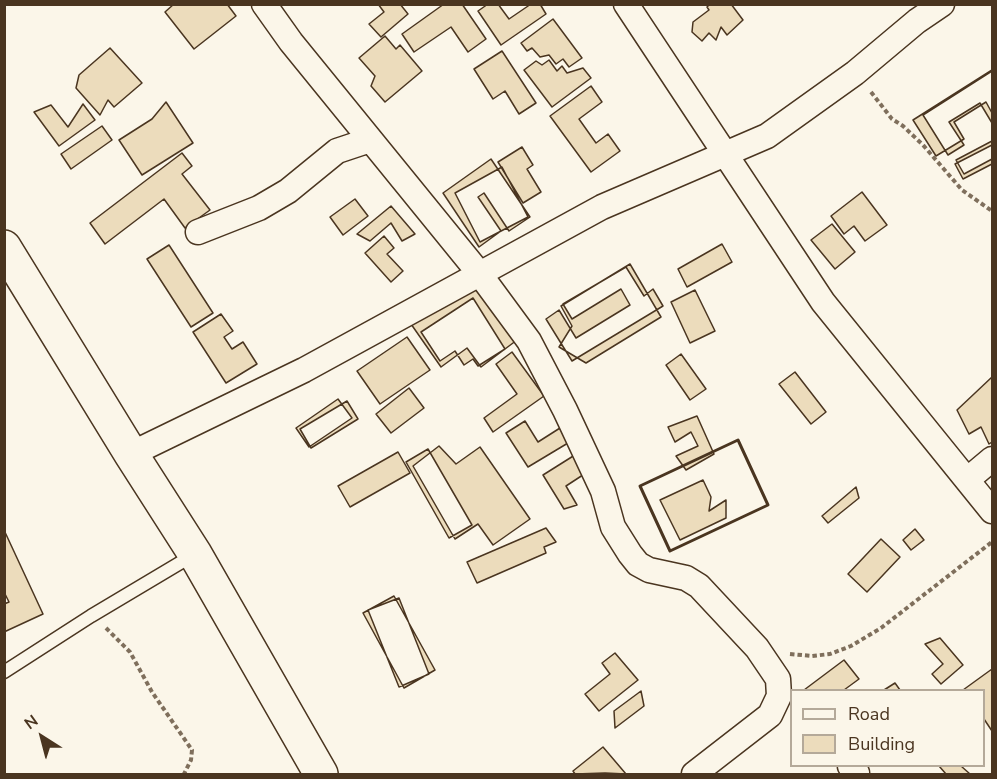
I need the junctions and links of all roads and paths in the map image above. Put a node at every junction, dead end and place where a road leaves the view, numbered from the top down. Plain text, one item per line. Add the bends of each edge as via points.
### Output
1 (264, 4) edge
2 (626, 4) edge
3 (942, 4) edge
4 (855, 73) junction
5 (370, 140) junction
6 (724, 154) junction
7 (993, 211) edge
8 (198, 232) dead end
9 (4, 247) edge
10 (479, 273) junction
11 (131, 454) junction
12 (993, 459) edge
13 (967, 480) junction
14 (993, 512) edge
15 (993, 542) edge
16 (195, 554) junction
17 (91, 616) junction
18 (757, 648) junction
19 (4, 672) edge
20 (785, 702) edge
21 (184, 774) edge
22 (321, 774) edge
23 (694, 774) edge

1 - 5 street
2 - 6 street
3 - 4 street
4 - 6 street via 767,136
4 - 7 path via 892,119 923,145 962,190
5 - 8 street via 337,151 260,208
5 - 10 street
6 - 10 street via 602,207
6 - 13 street via 823,302
9 - 11 main road
10 - 11 street via 304,370
10 - 18 street via 529,341 603,491 613,526 630,554 649,570 686,578 699,586
11 - 16 main road
12 - 13 street
13 - 14 street
15 - 18 path via 851,646 812,656
16 - 17 lane
16 - 22 main road
17 - 19 lane
17 - 21 path via 130,652 192,750
18 - 20 street via 778,679
20 - 23 street

